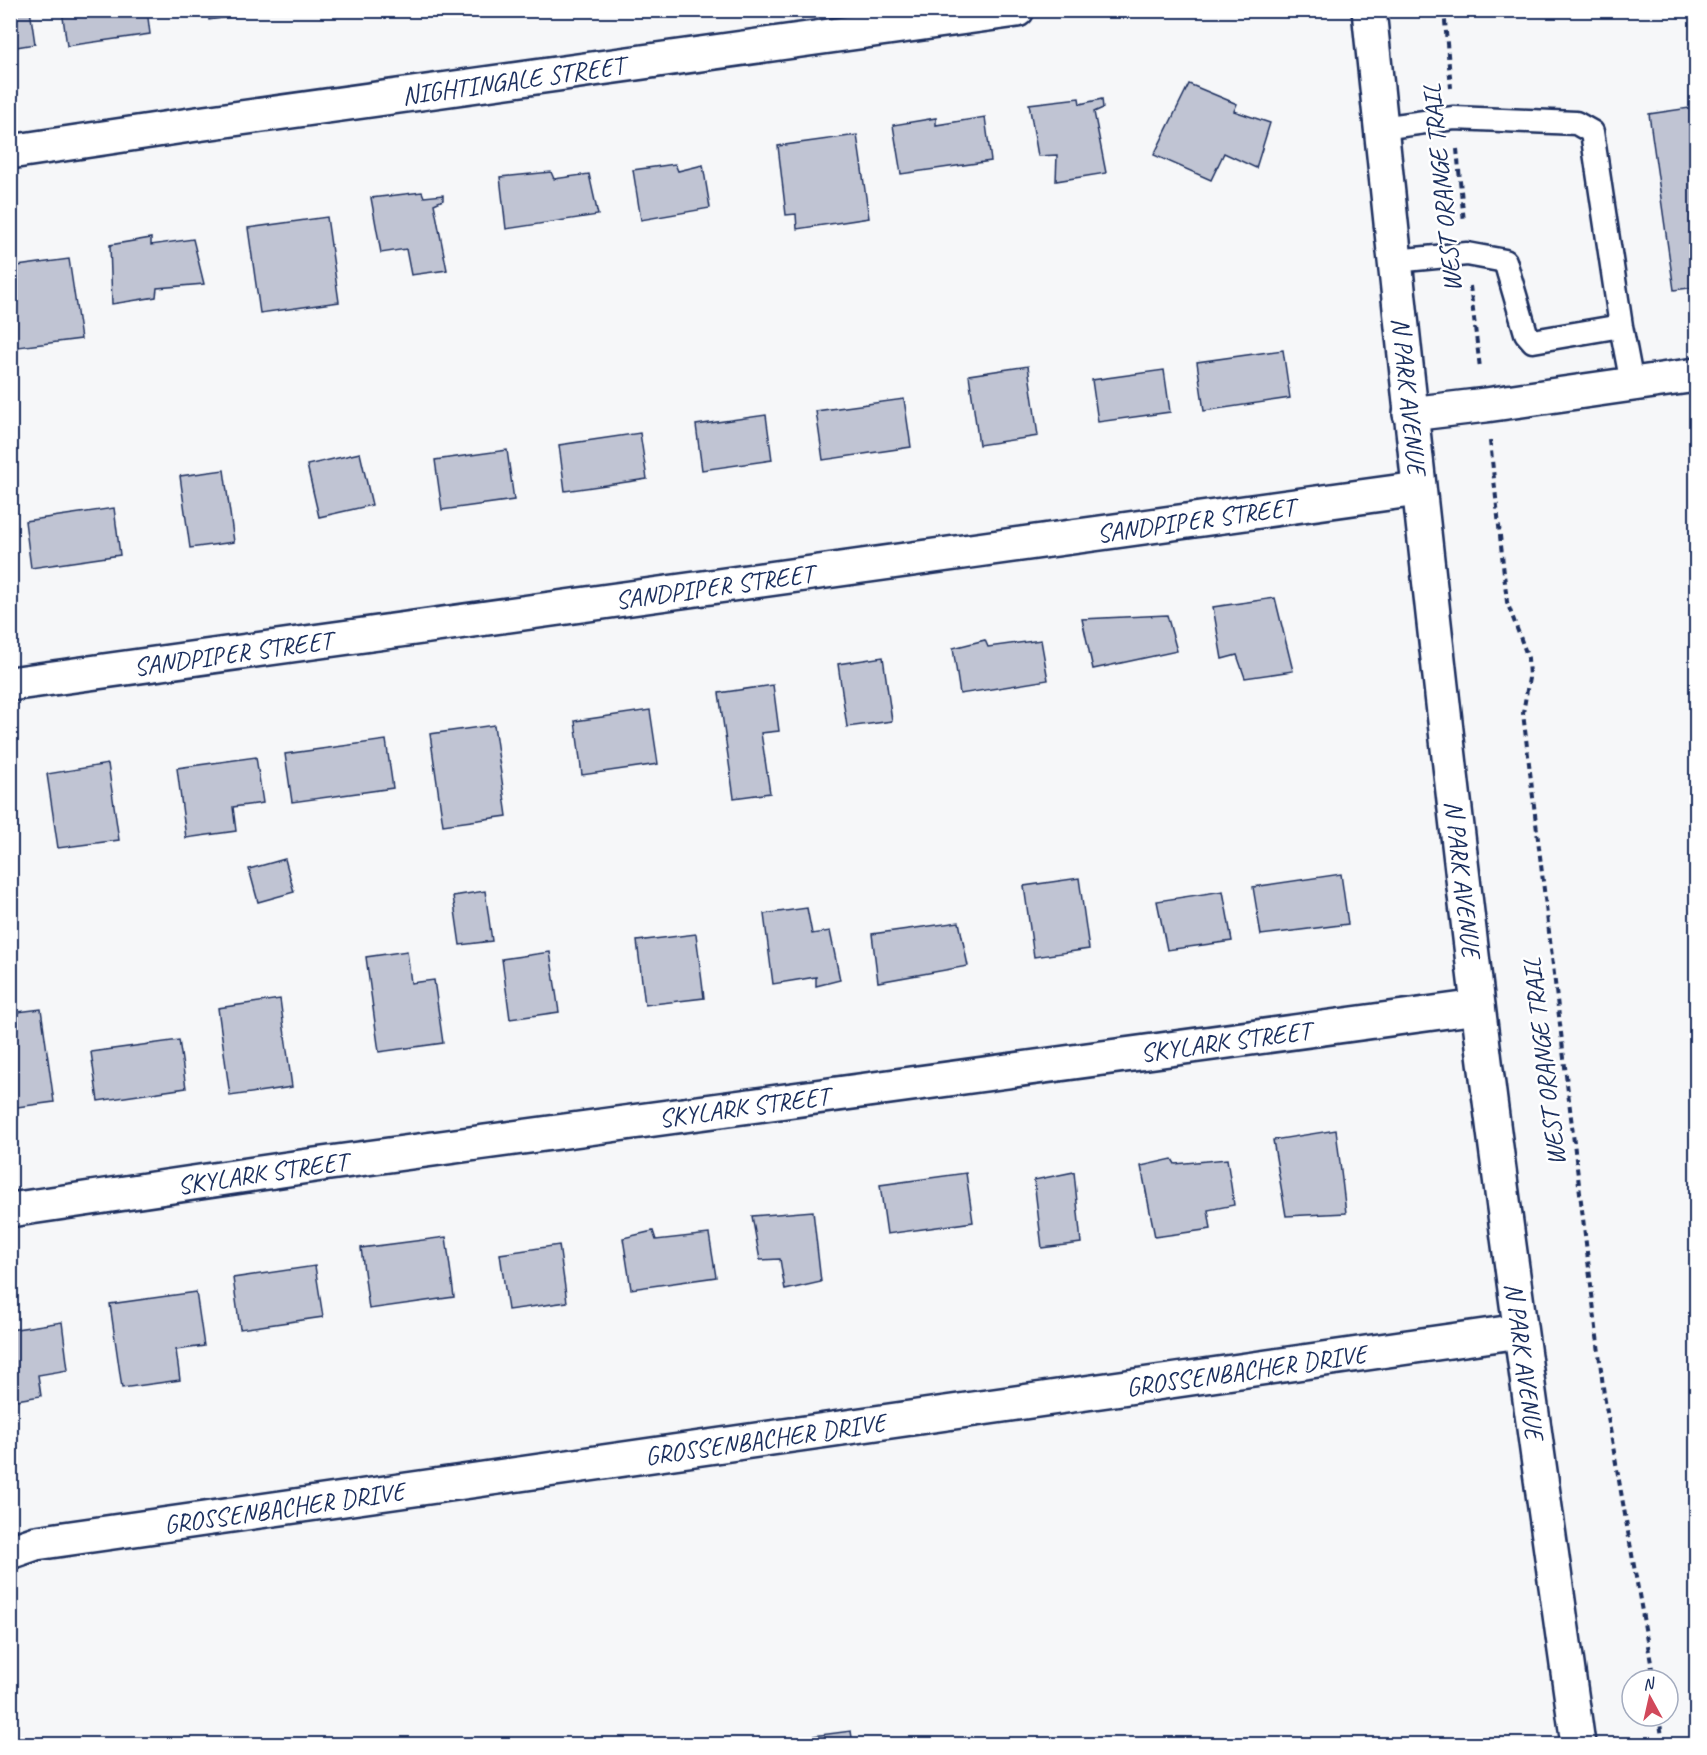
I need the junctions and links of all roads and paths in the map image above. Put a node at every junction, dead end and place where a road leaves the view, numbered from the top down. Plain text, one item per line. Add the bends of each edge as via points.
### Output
1 (1017, 10) edge
2 (1369, 10) edge
3 (1444, 10) edge
4 (1454, 118) junction
5 (1381, 128) junction
6 (10, 152) edge
7 (1467, 254) junction
8 (1395, 261) junction
9 (1621, 326) junction
10 (1479, 361) dead end
11 (1696, 375) edge
12 (1632, 384) junction
13 (1410, 414) junction
14 (1490, 441) dead end
15 (1418, 489) junction
16 (10, 684) edge
17 (1478, 1007) junction
18 (10, 1210) edge
19 (1520, 1331) junction
20 (10, 1552) edge
21 (1652, 1668) edge
22 (1661, 1728) edge
23 (1578, 1744) edge
24 (1664, 1744) edge

1 - 6 street, NIGHTINGALE STREET
2 - 5 street, N PARK AVENUE
3 - 4 path, WEST ORANGE TRAIL
4 - 5 lane
4 - 7 path, WEST ORANGE TRAIL
4 - 9 lane via 1576,123 1592,132
5 - 8 street, N PARK AVENUE
7 - 8 lane
7 - 9 lane via 1505,261 1526,333 1533,341
7 - 10 path, WEST ORANGE TRAIL
8 - 13 street, N PARK AVENUE
9 - 12 lane
11 - 12 street
12 - 13 street
13 - 15 street, N PARK AVENUE
14 - 21 path, WEST ORANGE TRAIL via 1507,602 1528,658 1529,678 1522,713 1604,1395
15 - 16 street, SANDPIPER STREET
15 - 17 street, N PARK AVENUE
17 - 18 street, SKYLARK STREET via 327,1163
17 - 19 street, N PARK AVENUE
19 - 20 street, GROSSENBACHER DRIVE via 36,1543
19 - 23 street, N PARK AVENUE
22 - 24 path

